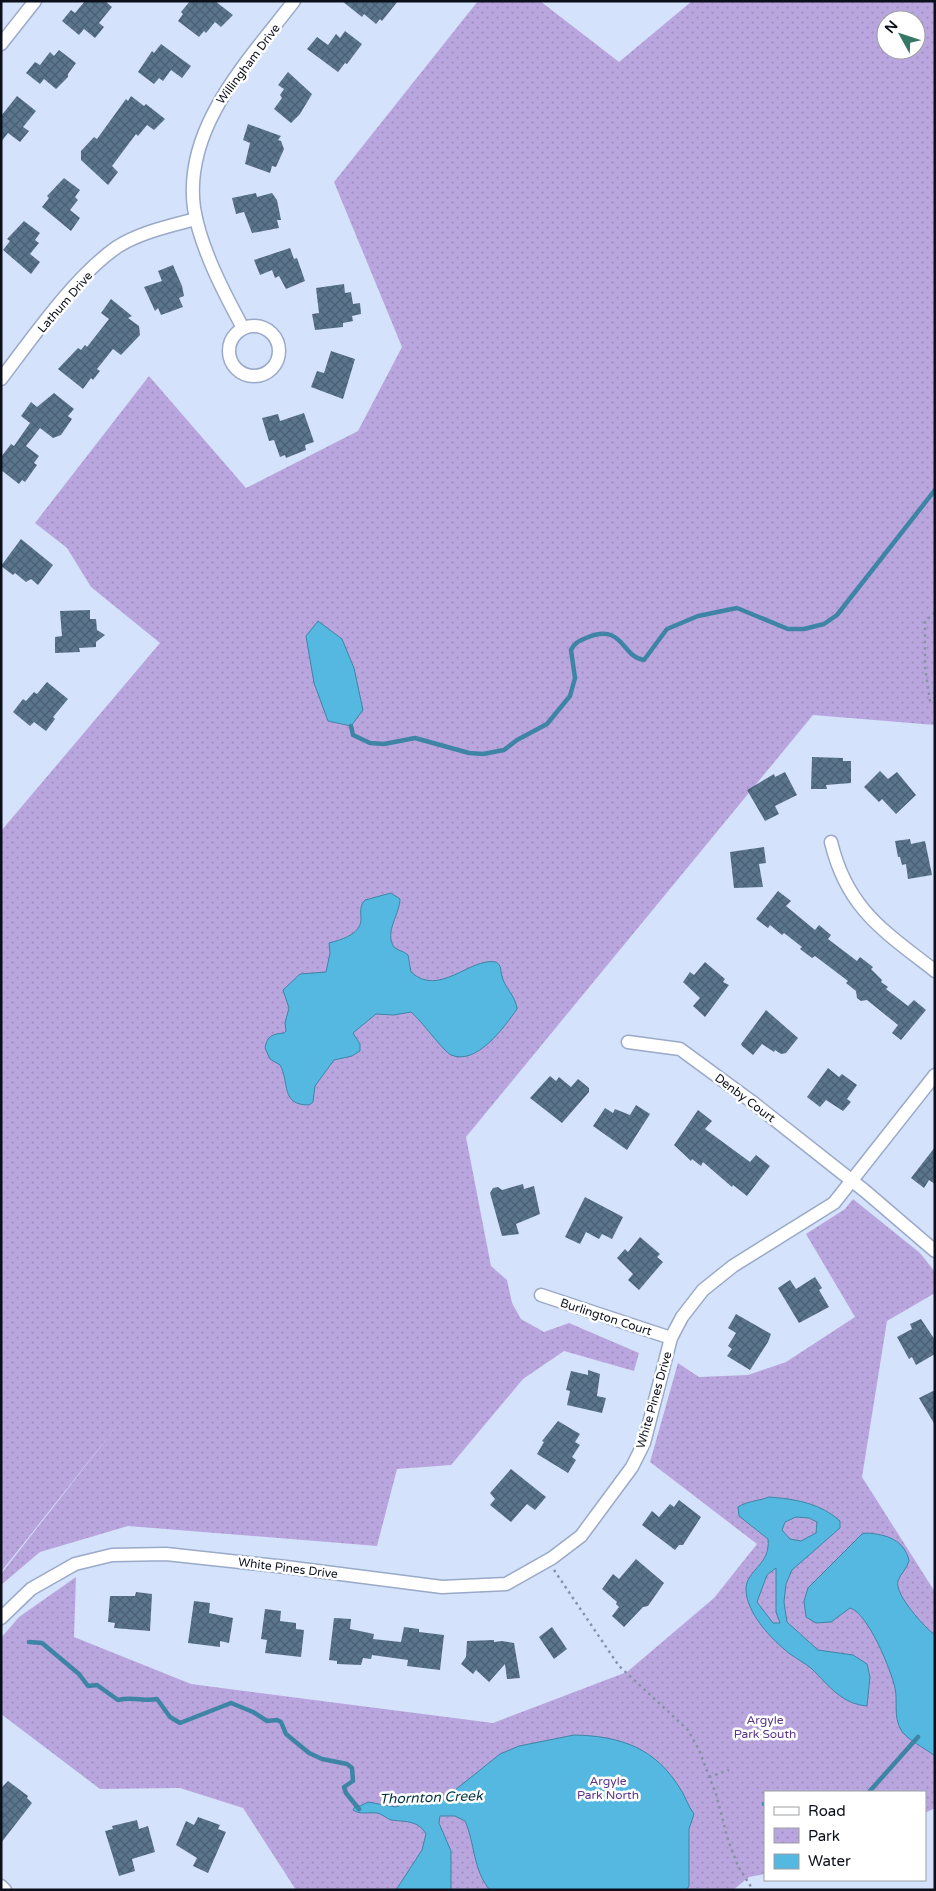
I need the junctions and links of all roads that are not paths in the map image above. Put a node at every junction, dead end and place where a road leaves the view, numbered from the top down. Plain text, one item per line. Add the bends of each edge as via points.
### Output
1 (35, 1) edge
2 (289, 3) edge
3 (1, 44) edge
4 (196, 220) junction
5 (243, 328) junction
6 (1, 379) edge
7 (831, 842) dead end
8 (935, 971) edge
9 (628, 1042) dead end
10 (935, 1075) edge
11 (851, 1180) junction
12 (935, 1251) edge
13 (541, 1296) dead end
14 (671, 1338) junction
15 (1, 1618) edge
16 (1, 1886) edge
17 (5, 1890) edge

1 - 3 street
2 - 4 street, Willingham Drive via 215,107 194,167
4 - 5 street, Willingham Drive
4 - 6 street, Lathum Drive via 153,230 118,247 83,278
5 - 5 street via 231,340 229,358 239,372 247,376 265,374 277,362 279,344 275,336 260,326
7 - 8 street via 837,867 857,904
9 - 11 street, Denby Court via 680,1049
10 - 11 street, White Pines Drive
11 - 12 street, Denby Court
11 - 14 street, White Pines Drive via 834,1204 733,1266 703,1290
13 - 14 street, Burlington Court
14 - 15 street, White Pines Drive via 644,1443 632,1467 581,1536 506,1584 442,1587 166,1554 112,1555 75,1564 31,1589
16 - 17 street

